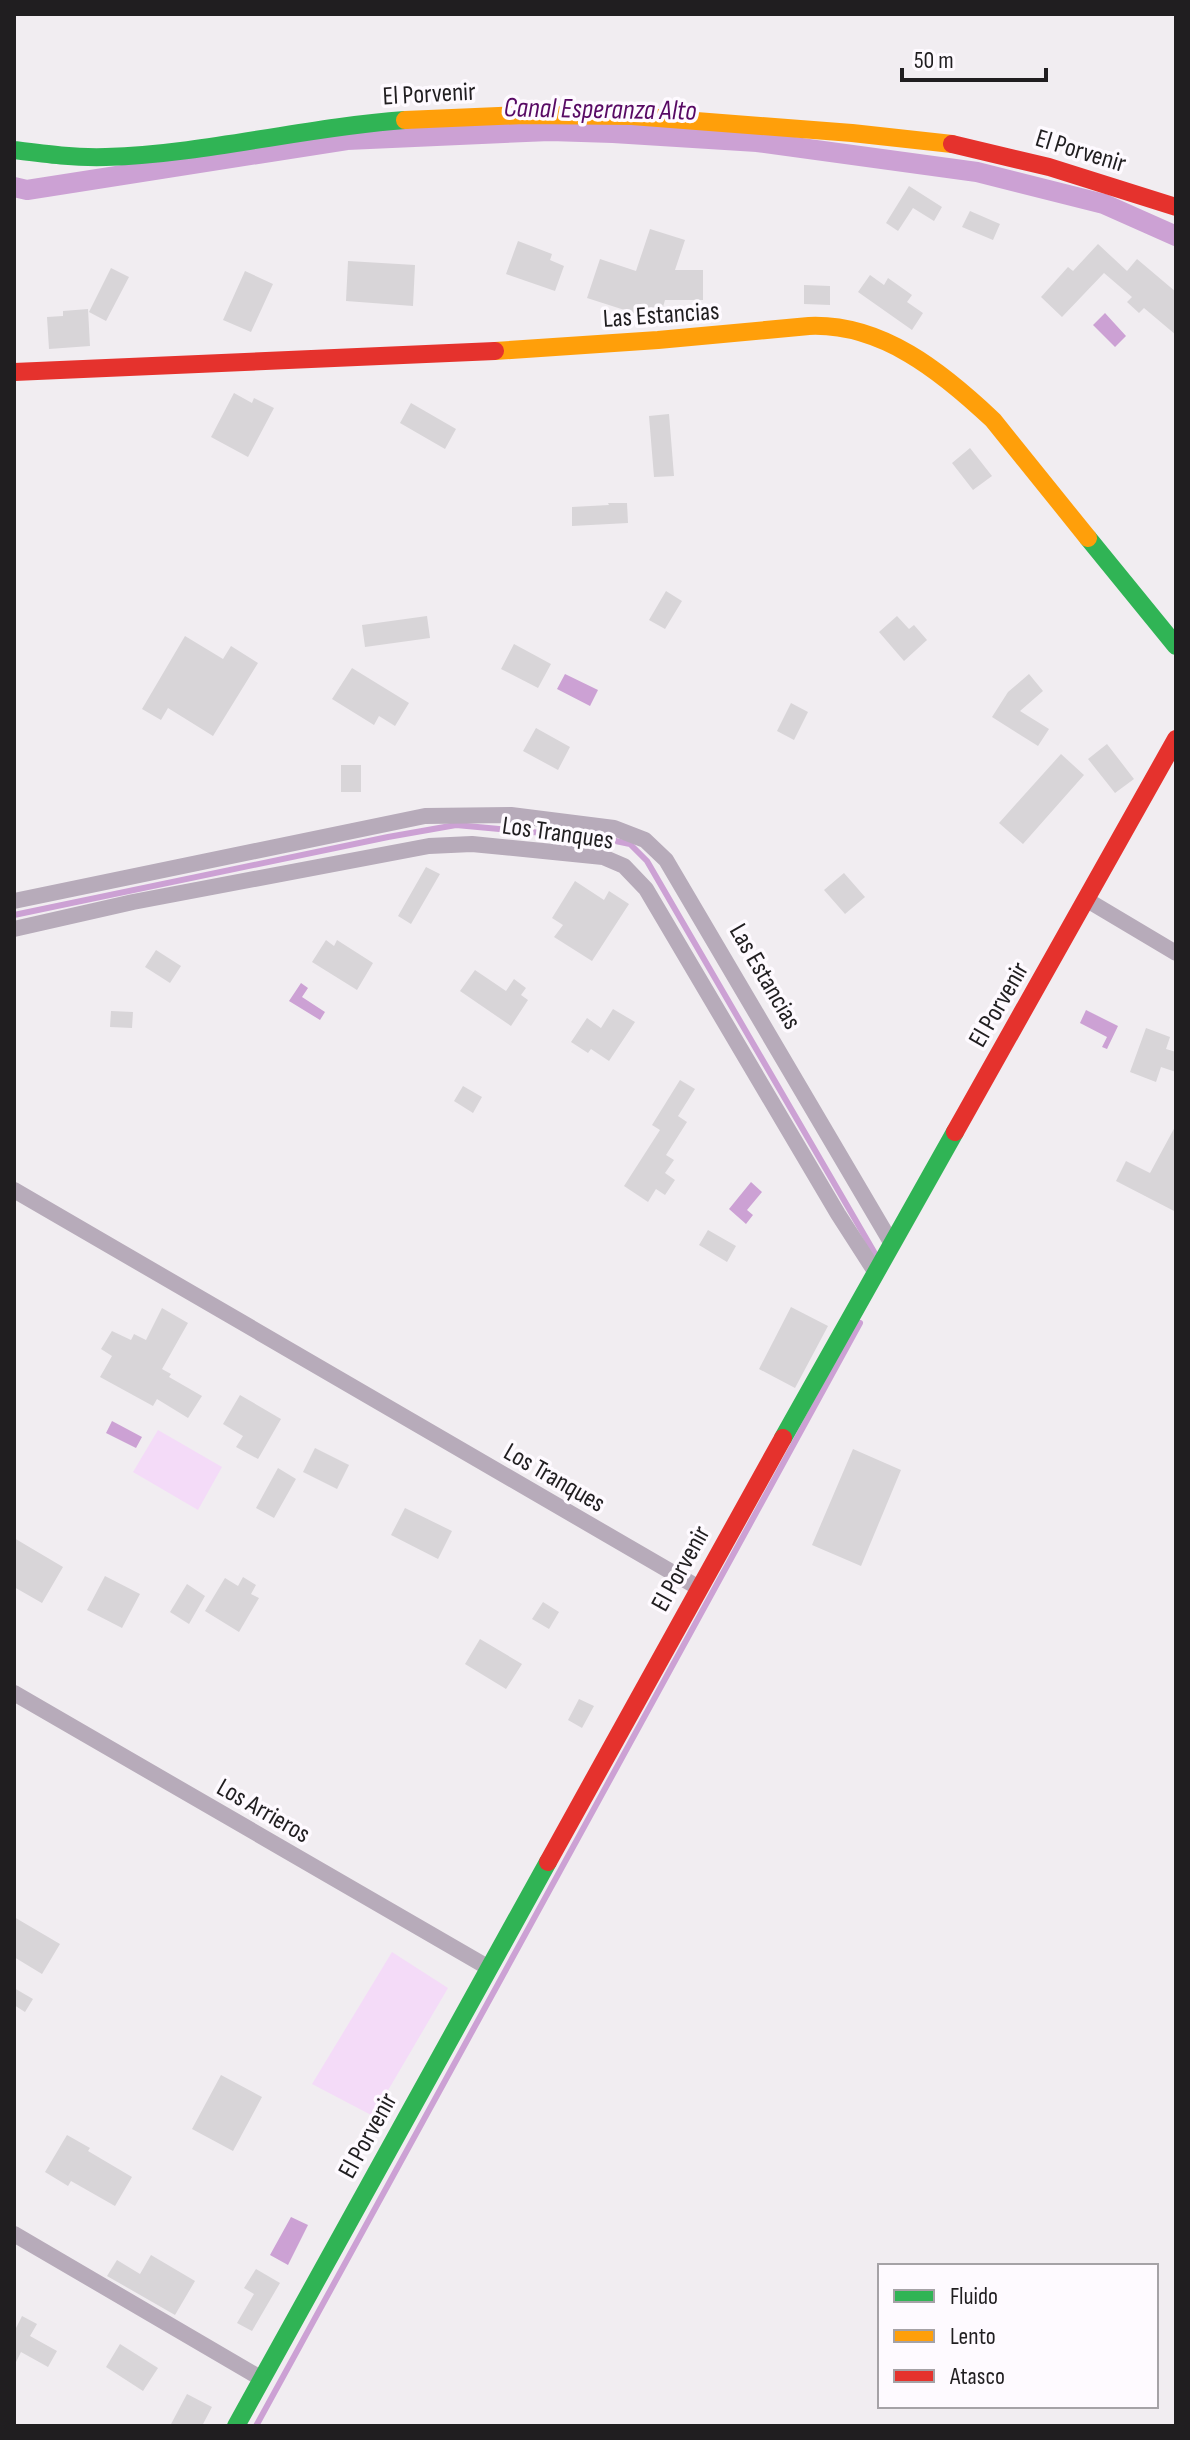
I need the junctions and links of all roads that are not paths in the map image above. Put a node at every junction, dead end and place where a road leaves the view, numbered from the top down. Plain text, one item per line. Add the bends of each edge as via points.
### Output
1 (14, 150) edge
2 (1176, 207) edge
3 (14, 372) edge
4 (1176, 646) edge
5 (1176, 739) edge
6 (366, 828) junction
7 (371, 856) junction
8 (1087, 900) junction
9 (14, 901) edge
10 (14, 929) edge
11 (1176, 953) edge
12 (14, 1190) edge
13 (892, 1244) junction
14 (876, 1273) junction
15 (699, 1588) junction
16 (14, 1693) edge
17 (489, 1968) junction
18 (14, 2234) edge
19 (262, 2379) junction
20 (236, 2426) edge

1 - 2 street, El Porvenir via 107,157 375,122 551,114 667,118 883,135 973,149 1069,172
3 - 4 street, Las Estancias via 550,348 821,325 855,330 909,354 993,420
5 - 8 street, El Porvenir
6 - 7 street
6 - 9 street, Las Estancias
6 - 13 street, Las Estancias via 425,816 487,814 614,828 645,840 673,871
7 - 10 street, Los Tranques
7 - 14 street, Los Tranques via 472,844 603,857 632,872
8 - 11 street
8 - 13 street, El Porvenir
12 - 15 street, Los Tranques
13 - 14 street, El Porvenir
14 - 15 street, El Porvenir
15 - 17 street, El Porvenir
16 - 17 street, Los Arrieros
17 - 19 street, El Porvenir
18 - 19 street
19 - 20 street, El Porvenir

